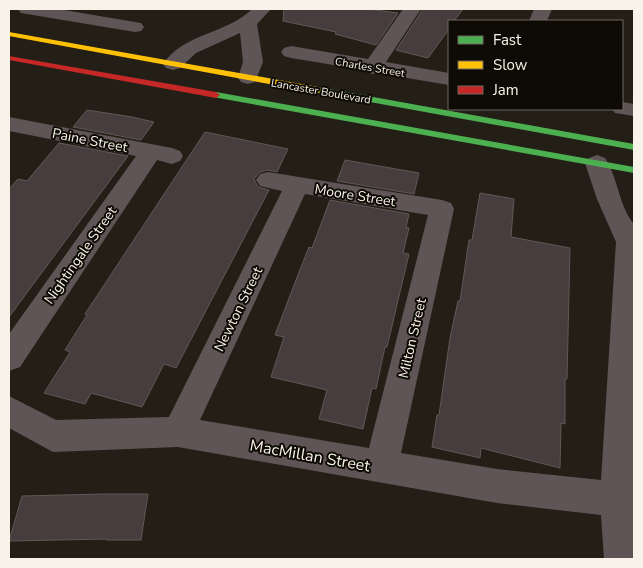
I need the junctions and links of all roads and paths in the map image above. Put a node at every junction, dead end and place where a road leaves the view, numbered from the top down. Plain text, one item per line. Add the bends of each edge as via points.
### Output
1 (27, 9) edge
2 (128, 9) edge
3 (262, 9) edge
4 (412, 9) edge
5 (112, 23) junction
6 (248, 23) junction
7 (135, 27) dead end
8 (9, 34) edge
9 (291, 52) dead end
10 (9, 58) edge
11 (173, 64) junction
12 (372, 68) junction
13 (248, 78) junction
14 (448, 80) edge
15 (18, 126) edge
16 (634, 147) edge
17 (9, 148) edge
18 (161, 154) joint
19 (597, 163) junction
20 (634, 170) edge
21 (268, 180) dead end
22 (297, 185) junction
23 (442, 209) joint
24 (632, 238) edge
25 (9, 358) edge
26 (9, 411) edge
27 (178, 432) junction
28 (381, 466) junction
29 (617, 499) junction
30 (623, 559) edge

1 - 5 street
2 - 5 street
3 - 6 street
4 - 12 street
5 - 7 street
6 - 11 street via 189,49
6 - 13 street via 253,62
8 - 11 main road, Lancaster Boulevard
9 - 12 street, Charles Street
10 - 19 main road, Lancaster Boulevard
11 - 13 main road, Lancaster Boulevard
12 - 14 street, Charles Street
13 - 16 main road, Lancaster Boulevard
15 - 17 street
15 - 18 street, Paine Street
18 - 25 street, Nightingale Street
19 - 20 main road, Lancaster Boulevard
19 - 24 street via 609,200
21 - 22 street, Moore Street
22 - 23 street, Moore Street
22 - 27 street, Newton Street
23 - 28 street, Milton Street
24 - 29 street
26 - 27 street, MacMillan Street via 53,436
27 - 28 street, MacMillan Street
28 - 29 street, MacMillan Street via 498,486
29 - 30 street

